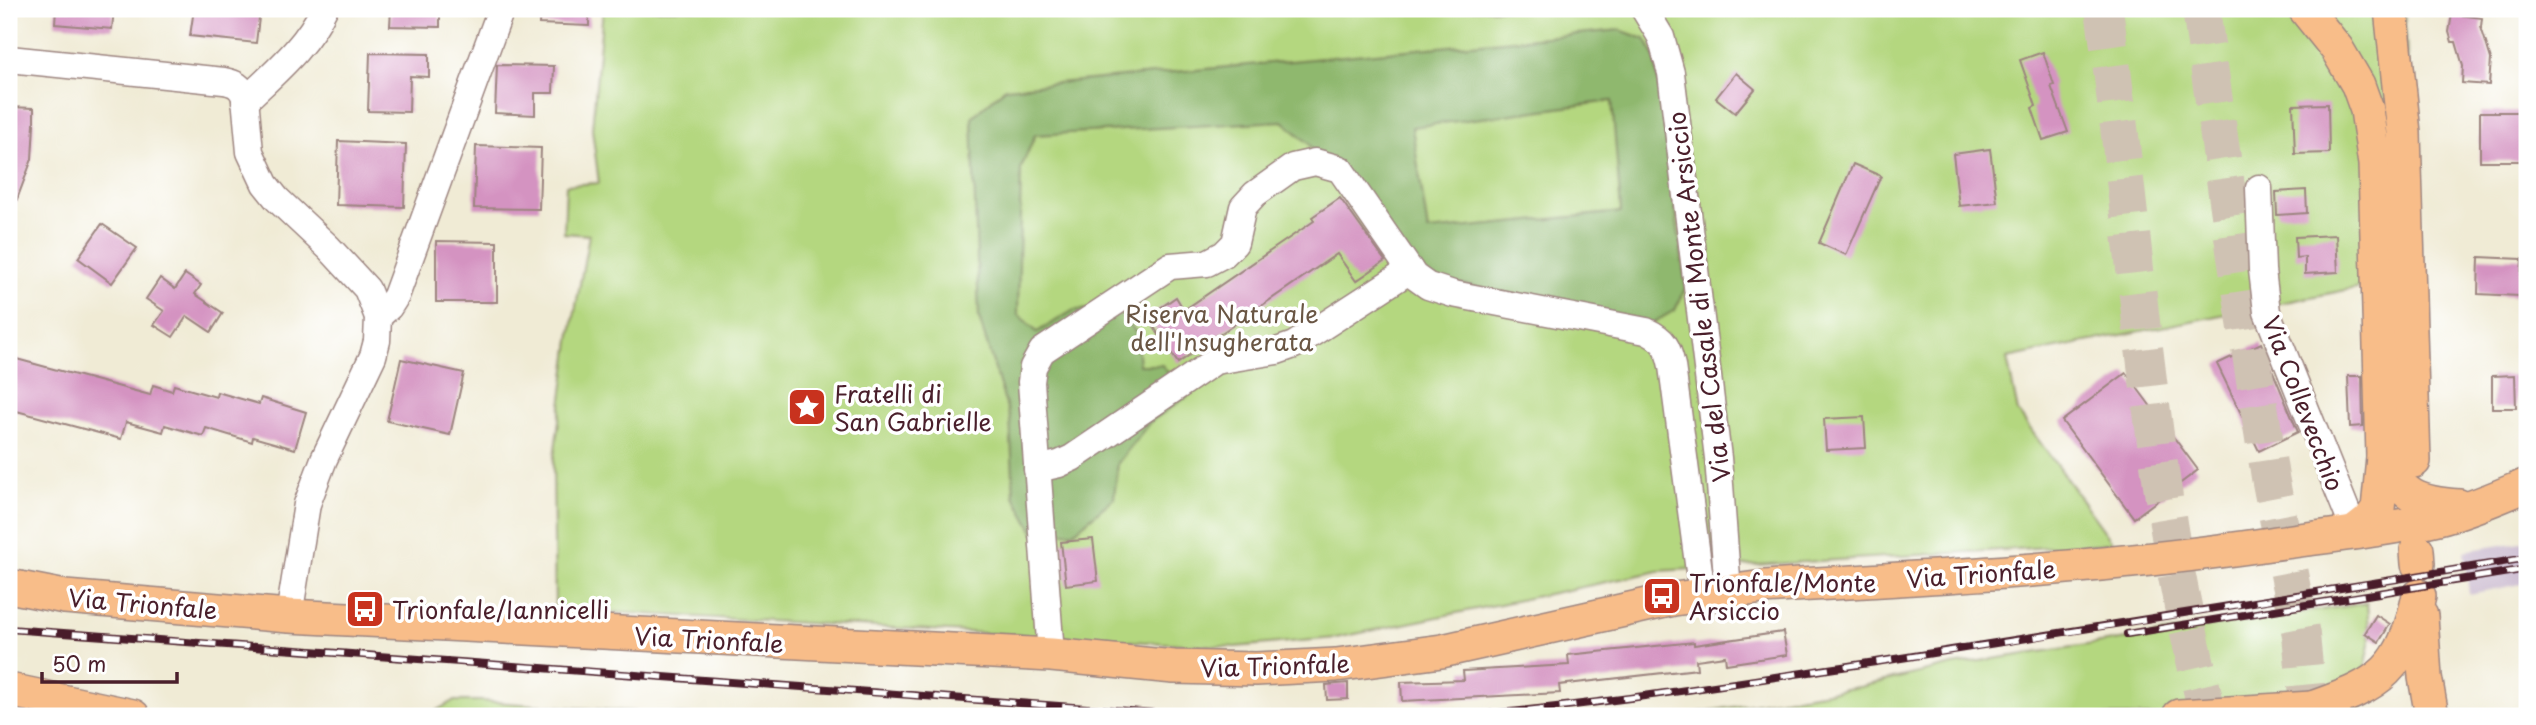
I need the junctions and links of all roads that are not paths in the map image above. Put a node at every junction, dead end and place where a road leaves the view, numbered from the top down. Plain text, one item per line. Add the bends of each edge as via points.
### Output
1 (324, 9) edge
2 (501, 9) edge
3 (1644, 9) edge
4 (2305, 9) edge
5 (2391, 9) edge
6 (9, 58) edge
7 (245, 101) junction
8 (2259, 188) dead end
9 (1410, 270) junction
10 (378, 317) junction
11 (2399, 459) junction
12 (1037, 469) junction
13 (2527, 485) edge
14 (2472, 507) junction
15 (2355, 532) junction
16 (9, 586) edge
17 (1715, 592) junction
18 (289, 616) junction
19 (1051, 656) junction
20 (9, 690) edge
21 (2326, 712) edge
22 (134, 716) edge
23 (2179, 716) edge
24 (2432, 716) edge

1 - 7 street via 304,43
2 - 10 street via 396,296
3 - 17 street, Via del Casale di Monte Arsiccio via 1661,37 1671,72 1717,446
4 - 11 main road via 2328,36 2358,85 2367,110
5 - 11 main road via 2404,133
6 - 7 street via 228,82 240,87
7 - 10 street via 250,152 265,184 367,289
8 - 15 street, Via Collevecchio via 2267,312
9 - 12 street via 1294,345 1215,360 1072,457
9 - 12 street via 1340,169 1315,162 1293,167 1243,207 1235,243 1224,254 1207,263 1170,266 1042,351 1031,382
9 - 17 street via 1428,286 1453,294 1625,326 1661,338 1672,366
10 - 18 street via 373,356 310,493
11 - 14 main road via 2395,480 2413,497
11 - 15 main road via 2378,509
12 - 19 street
13 - 14 main road, Via Trionfale
14 - 15 main road, Via Trionfale
15 - 17 main road, Via Trionfale via 2089,566
16 - 18 main road, Via Trionfale via 65,597
17 - 19 main road, Via Trionfale via 1442,651 1336,665 1215,669
18 - 19 main road, Via Trionfale
20 - 22 main road
21 - 23 main road
21 - 24 main road via 2377,680 2407,642 2418,570

